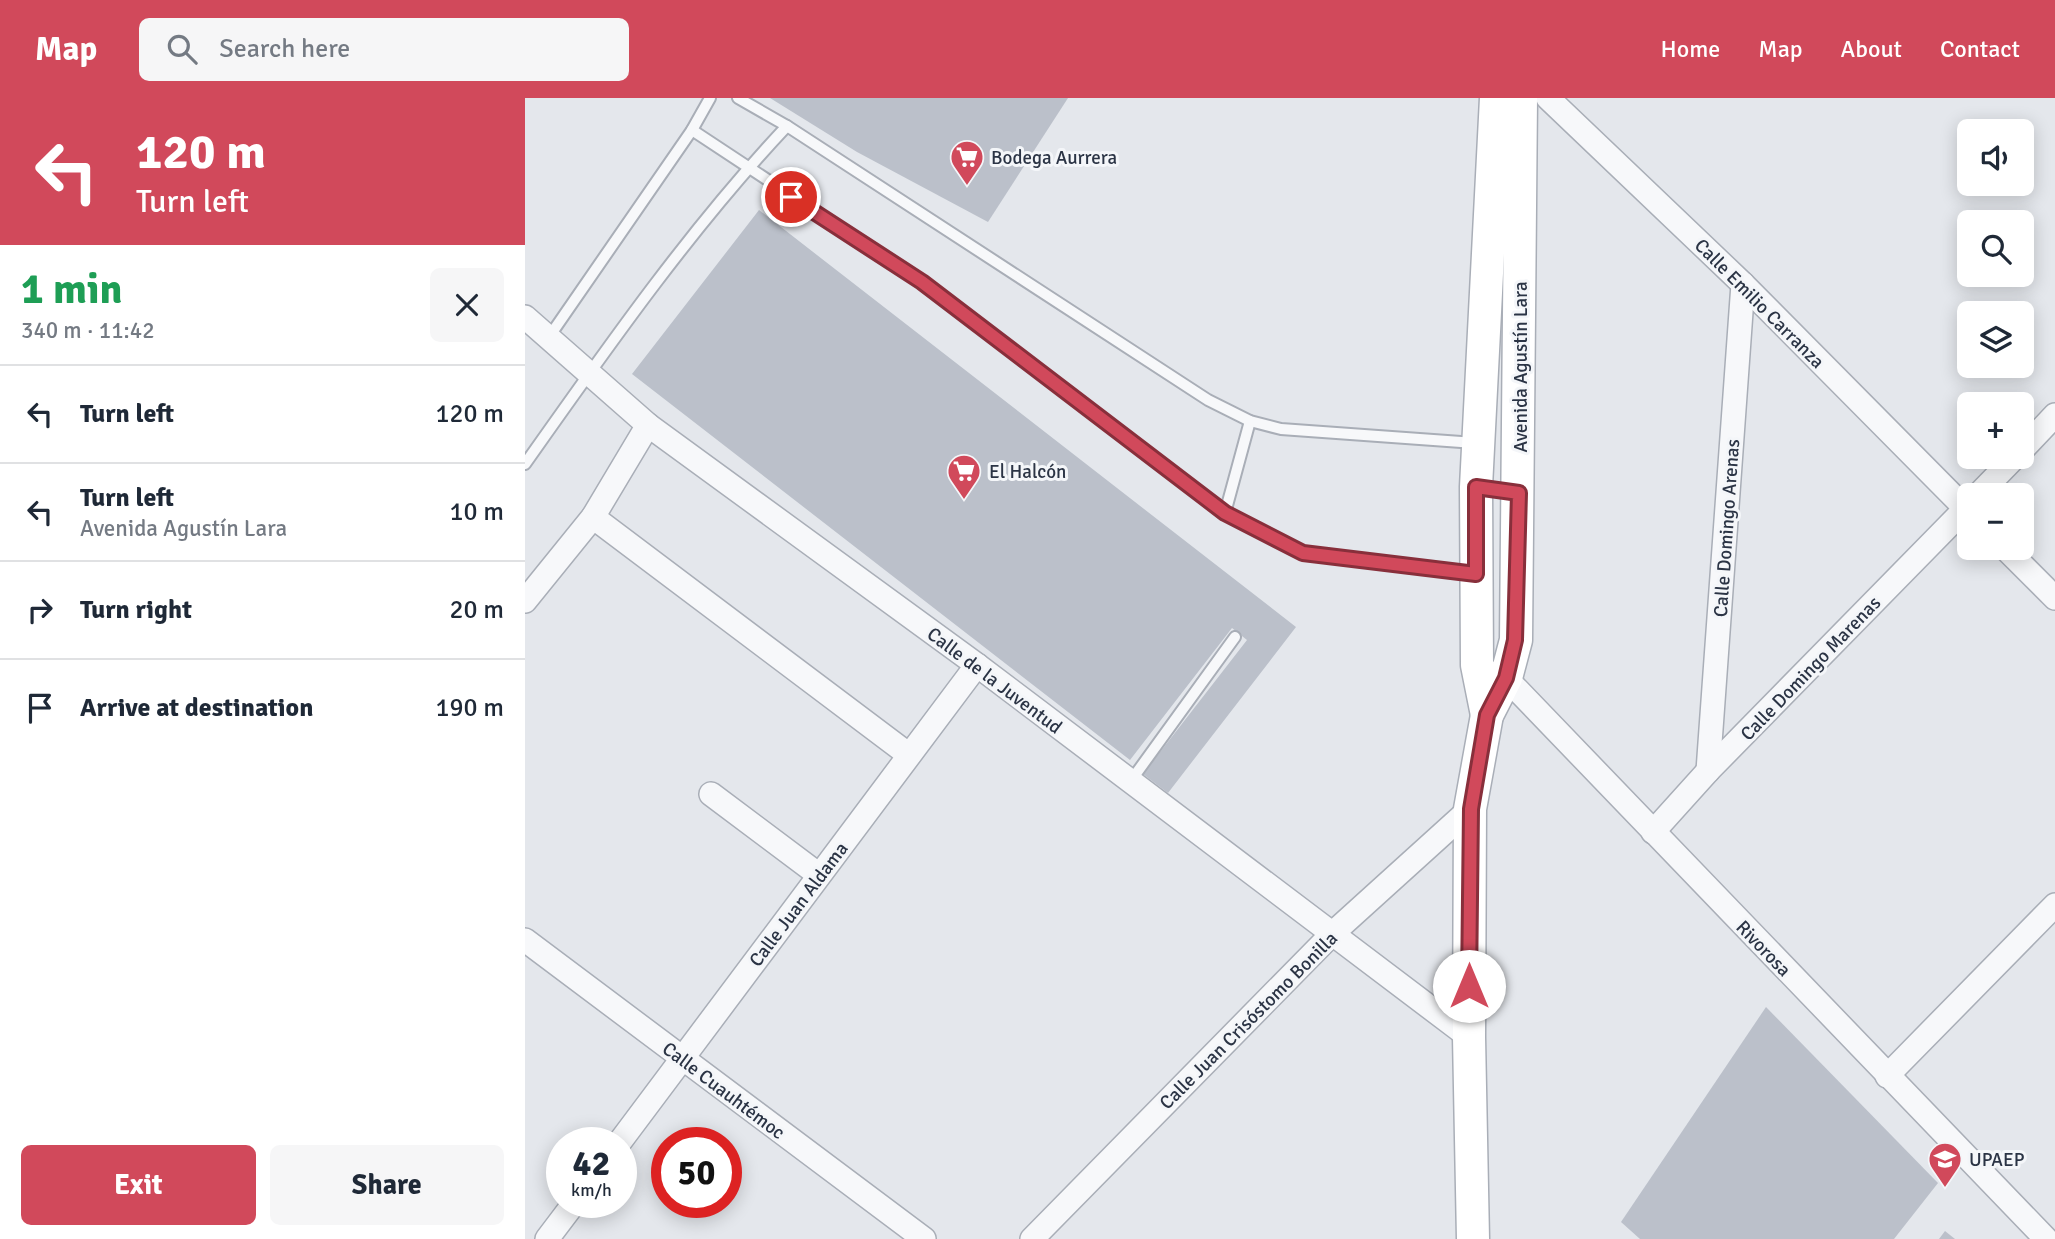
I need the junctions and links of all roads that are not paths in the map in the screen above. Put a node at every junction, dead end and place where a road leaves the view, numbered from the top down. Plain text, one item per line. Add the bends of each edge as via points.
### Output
1 (711, 98) edge
2 (738, 98) edge
3 (1496, 98) edge
4 (1521, 98) edge
5 (1548, 98) edge
6 (787, 125) junction
7 (692, 130) junction
8 (747, 168) junction
9 (1743, 284) junction
10 (525, 317) edge
11 (549, 337) junction
12 (589, 371) junction
13 (2055, 415) edge
14 (1250, 421) junction
15 (648, 425) junction
16 (2034, 437) edge
17 (1478, 443) junction
18 (525, 464) edge
19 (2004, 469) edge
20 (1991, 483) edge
21 (1476, 487) junction
22 (1957, 492) edge
23 (1519, 493) junction
24 (1225, 513) junction
25 (593, 517) junction
26 (1957, 518) edge
27 (2016, 560) edge
28 (1476, 574) junction
29 (2055, 598) edge
30 (525, 601) edge
31 (1235, 637) dead end
32 (977, 665) junction
33 (1477, 665) junction
34 (1506, 678) junction
35 (1487, 715) junction
36 (909, 755) junction
37 (1708, 771) junction
38 (1130, 782) junction
39 (712, 794) dead end
40 (1471, 809) junction
41 (1653, 832) junction
42 (819, 875) junction
43 (2055, 905) edge
44 (1333, 933) junction
45 (525, 940) edge
46 (1469, 1037) junction
47 (683, 1059) junction
48 (1887, 1076) junction
49 (631, 1127) edge
50 (563, 1218) edge
51 (547, 1239) edge
52 (924, 1239) edge
53 (1032, 1239) edge
54 (1473, 1239) edge
55 (2046, 1239) edge

1 - 7 lane
2 - 6 lane
3 - 17 main road, Avenida Agustín Lara
4 - 23 main road, Avenida Agustín Lara
5 - 9 street, Calle Emilio Carranza
6 - 8 lane
6 - 14 lane via 1207,400
7 - 8 lane
7 - 11 lane
8 - 12 lane
8 - 24 lane via 922,282
9 - 22 street, Calle Emilio Carranza
9 - 37 street, Calle Domingo Arenas
10 - 11 street, Calle de la Juventud
11 - 12 street, Calle de la Juventud
12 - 15 street, Calle de la Juventud
12 - 18 lane
13 - 16 street
14 - 17 lane via 1281,429
14 - 24 lane
15 - 25 street
15 - 32 street, Calle de la Juventud
17 - 21 main road, Avenida Agustín Lara
19 - 20 street, Calle Domingo Marenas
21 - 23 main road
21 - 28 main road, Avenida Agustín Lara
23 - 34 main road, Avenida Agustín Lara via 1515,640
24 - 28 lane via 1303,553
25 - 30 street
25 - 36 street
26 - 37 street, Calle Domingo Marenas
27 - 29 street
28 - 33 main road, Avenida Agustín Lara
31 - 38 lane
32 - 36 street, Calle Juan Aldama
32 - 38 street, Calle de la Juventud
33 - 34 street, Rivorosa
33 - 35 main road, Avenida Agustín Lara
34 - 35 main road, Avenida Agustín Lara
34 - 41 street, Rivorosa
35 - 40 main road, Avenida Agustín Lara
36 - 42 street, Calle Juan Aldama
37 - 41 street, Calle Domingo Marenas
38 - 44 street, Calle de la Juventud
39 - 42 street
40 - 44 street, Calle Juan Crisóstomo Bonilla
40 - 46 main road, Avenida Agustín Lara
41 - 48 street, Rivorosa
42 - 47 street, Calle Juan Aldama
43 - 48 street
44 - 46 street, Calle de la Juventud
44 - 53 street, Calle Juan Crisóstomo Bonilla
45 - 47 street, Calle Cuauhtémoc
46 - 54 main road, Avenida Agustín Lara
47 - 49 street, Calle Juan Aldama
47 - 52 street, Calle Cuauhtémoc
48 - 55 street, Rivorosa
50 - 51 street

